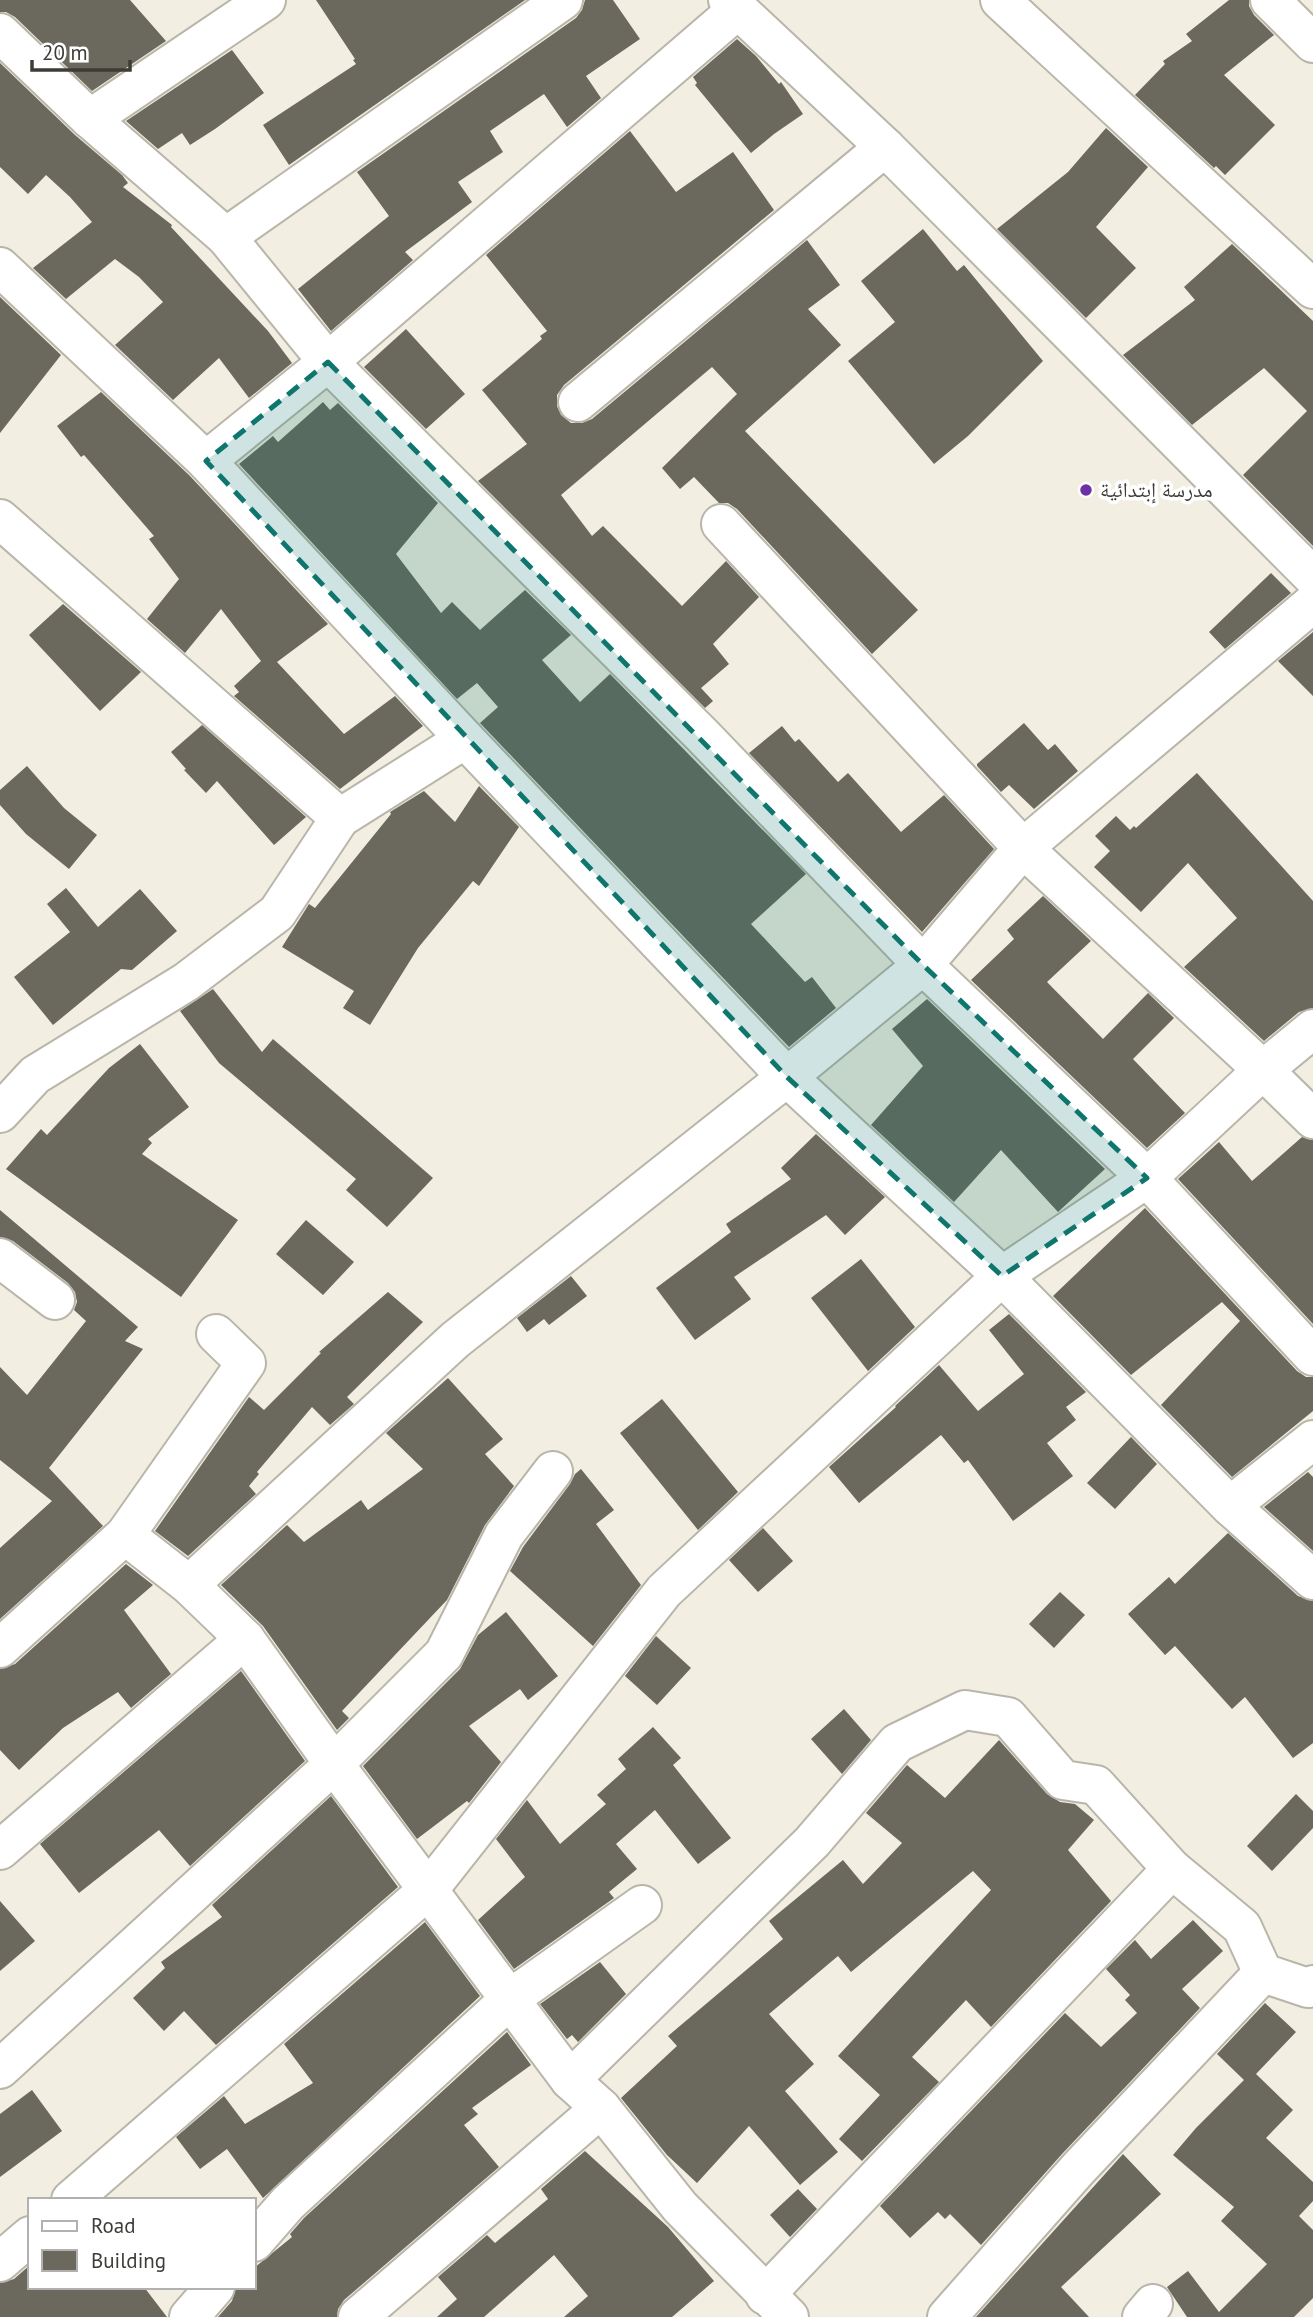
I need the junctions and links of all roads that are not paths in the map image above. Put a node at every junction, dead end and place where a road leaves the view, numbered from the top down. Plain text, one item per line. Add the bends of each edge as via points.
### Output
1 (266, 0) edge
2 (563, 0) edge
3 (1000, 0) edge
4 (1270, 0) edge
5 (733, 5) edge
6 (0, 33) edge
7 (1313, 43) edge
8 (90, 119) junction
9 (885, 147) junction
10 (226, 237) junction
11 (0, 268) edge
12 (1313, 289) edge
13 (328, 362) junction
14 (578, 402) dead end
15 (206, 461) junction
16 (0, 519) edge
17 (721, 524) dead end
18 (1306, 556) edge
19 (1313, 603) edge
20 (465, 739) junction
21 (340, 818) junction
22 (1023, 848) junction
23 (923, 965) junction
24 (1313, 1030) edge
25 (1264, 1070) junction
26 (787, 1077) junction
27 (3, 1101) edge
28 (1313, 1119) edge
29 (1147, 1178) junction
30 (0, 1258) edge
31 (1002, 1276) junction
32 (55, 1300) dead end
33 (216, 1334) dead end
34 (1313, 1356) edge
35 (1313, 1440) edge
36 (554, 1471) dead end
37 (1230, 1506) junction
38 (125, 1535) junction
39 (1313, 1580) edge
40 (189, 1585) junction
41 (245, 1640) junction
42 (0, 1648) edge
43 (334, 1764) junction
44 (0, 1850) edge
45 (1172, 1870) junction
46 (429, 1889) junction
47 (642, 1905) dead end
48 (1263, 1973) junction
49 (1313, 1985) edge
50 (510, 1998) junction
51 (0, 2069) edge
52 (570, 2080) junction
53 (601, 2108) junction
54 (73, 2198) edge
55 (28, 2238) edge
56 (256, 2240) edge
57 (0, 2262) edge
58 (213, 2289) edge
59 (777, 2306) edge
60 (189, 2317) edge
61 (358, 2317) edge
62 (947, 2317) edge

1 - 8 street
2 - 10 street
3 - 12 street
4 - 7 street
5 - 9 street
5 - 13 street
6 - 8 street
8 - 10 street
9 - 14 street
9 - 18 street
10 - 13 street
11 - 15 street
13 - 15 street
13 - 23 street via 703,736
15 - 20 street
16 - 21 street
17 - 22 street
19 - 22 street
20 - 21 street
20 - 26 street
21 - 27 street via 277,913 186,982 35,1075
22 - 23 street
22 - 25 street
23 - 26 street
23 - 29 street
24 - 25 street
25 - 28 street
25 - 29 street
26 - 31 street
26 - 40 street via 455,1339
29 - 31 street
29 - 34 street
30 - 32 street
31 - 37 street
31 - 46 street via 664,1591
33 - 38 street via 246,1363
35 - 37 street
36 - 43 street via 504,1535 444,1654
37 - 39 street
38 - 40 street
38 - 42 street
40 - 41 street
41 - 43 street
41 - 44 street
43 - 46 street
43 - 51 street
45 - 48 street via 1242,1927
45 - 52 street via 1096,1785 1063,1780 1008,1717 965,1710 897,1743 812,1843
45 - 59 street
46 - 50 street
46 - 54 street
47 - 50 street
48 - 49 street via 1308,1988
48 - 62 street
50 - 52 street
50 - 56 street via 288,2203
52 - 53 street
53 - 59 street via 680,2207
53 - 61 street
55 - 57 street
58 - 60 street

